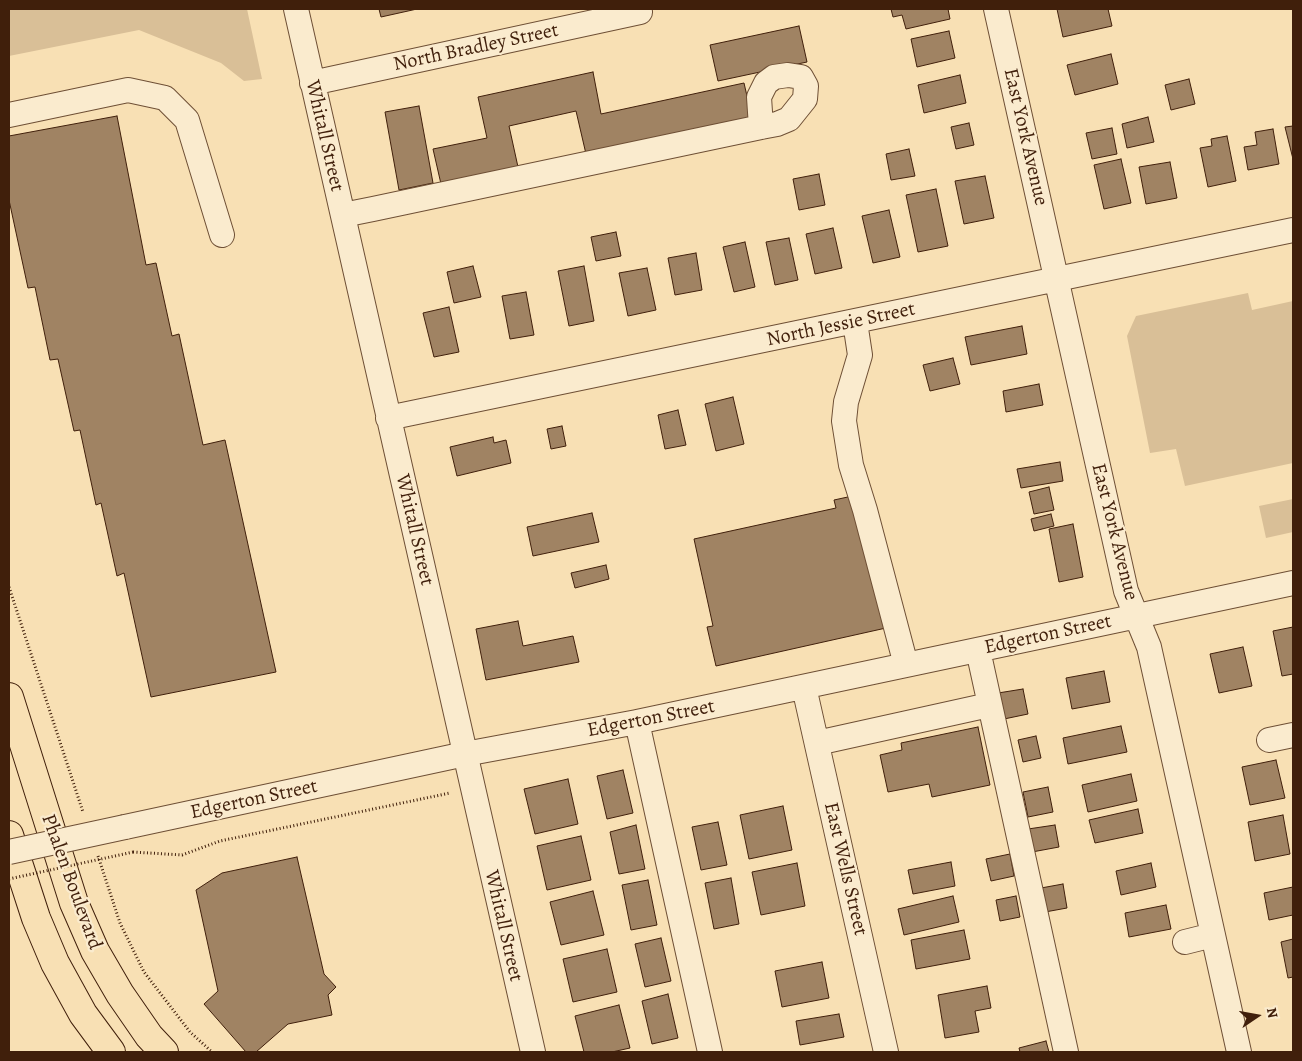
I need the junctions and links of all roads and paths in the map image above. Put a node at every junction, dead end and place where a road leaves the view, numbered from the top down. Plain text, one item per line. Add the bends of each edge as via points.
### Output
1 (296, 9) edge
2 (996, 9) edge
3 (640, 12) dead end
4 (312, 83) junction
5 (9, 115) edge
6 (760, 127) dead end
7 (343, 215) junction
8 (1293, 230) edge
9 (222, 235) dead end
10 (1056, 280) junction
11 (855, 322) junction
12 (388, 418) junction
13 (1293, 583) edge
14 (1136, 616) junction
15 (978, 650) junction
16 (906, 665) junction
17 (804, 687) junction
18 (9, 697) edge
19 (989, 705) junction
20 (637, 722) junction
21 (1293, 735) edge
22 (1269, 740) dead end
23 (817, 743) junction
24 (465, 754) junction
25 (472, 788) junction
26 (9, 835) edge
27 (9, 852) edge
28 (9, 878) edge
29 (1213, 936) junction
30 (1185, 942) dead end
31 (110, 1052) edge
32 (164, 1052) edge
33 (532, 1052) edge
34 (710, 1052) edge
35 (886, 1052) edge
36 (1066, 1052) edge
37 (1239, 1052) edge

1 - 4 street, Whitall Street
2 - 10 street, East York Avenue
3 - 4 street, North Bradley Street
4 - 7 street, Whitall Street
5 - 9 street via 128,90 166,98 186,120
6 - 7 street
7 - 12 street, Whitall Street
8 - 10 street, North Jessie Street
10 - 11 street, North Jessie Street
10 - 14 street, East York Avenue via 1126,591
11 - 12 street, North Jessie Street
11 - 16 street via 860,355 846,402 844,421 850,465
12 - 24 street, Whitall Street
13 - 14 street, Edgerton Street
14 - 15 street, Edgerton Street
14 - 29 street, East York Avenue via 1149,647
15 - 16 street, Edgerton Street
15 - 19 street
16 - 17 street, Edgerton Street
17 - 20 street, Edgerton Street
17 - 23 street, East Wells Street
18 - 32 main road, Phalen Boulevard via 74,903 95,951 120,994
19 - 23 street
19 - 36 street
20 - 24 street, Edgerton Street
20 - 34 street
21 - 22 street
23 - 35 street, East Wells Street
24 - 25 street, Whitall Street
24 - 27 street, Edgerton Street, bridge
25 - 28 path, bridge via 220,841 182,855 133,852
25 - 33 street, Whitall Street
26 - 31 main road via 36,918 55,963 83,1014
29 - 30 street
29 - 37 street, East York Avenue

